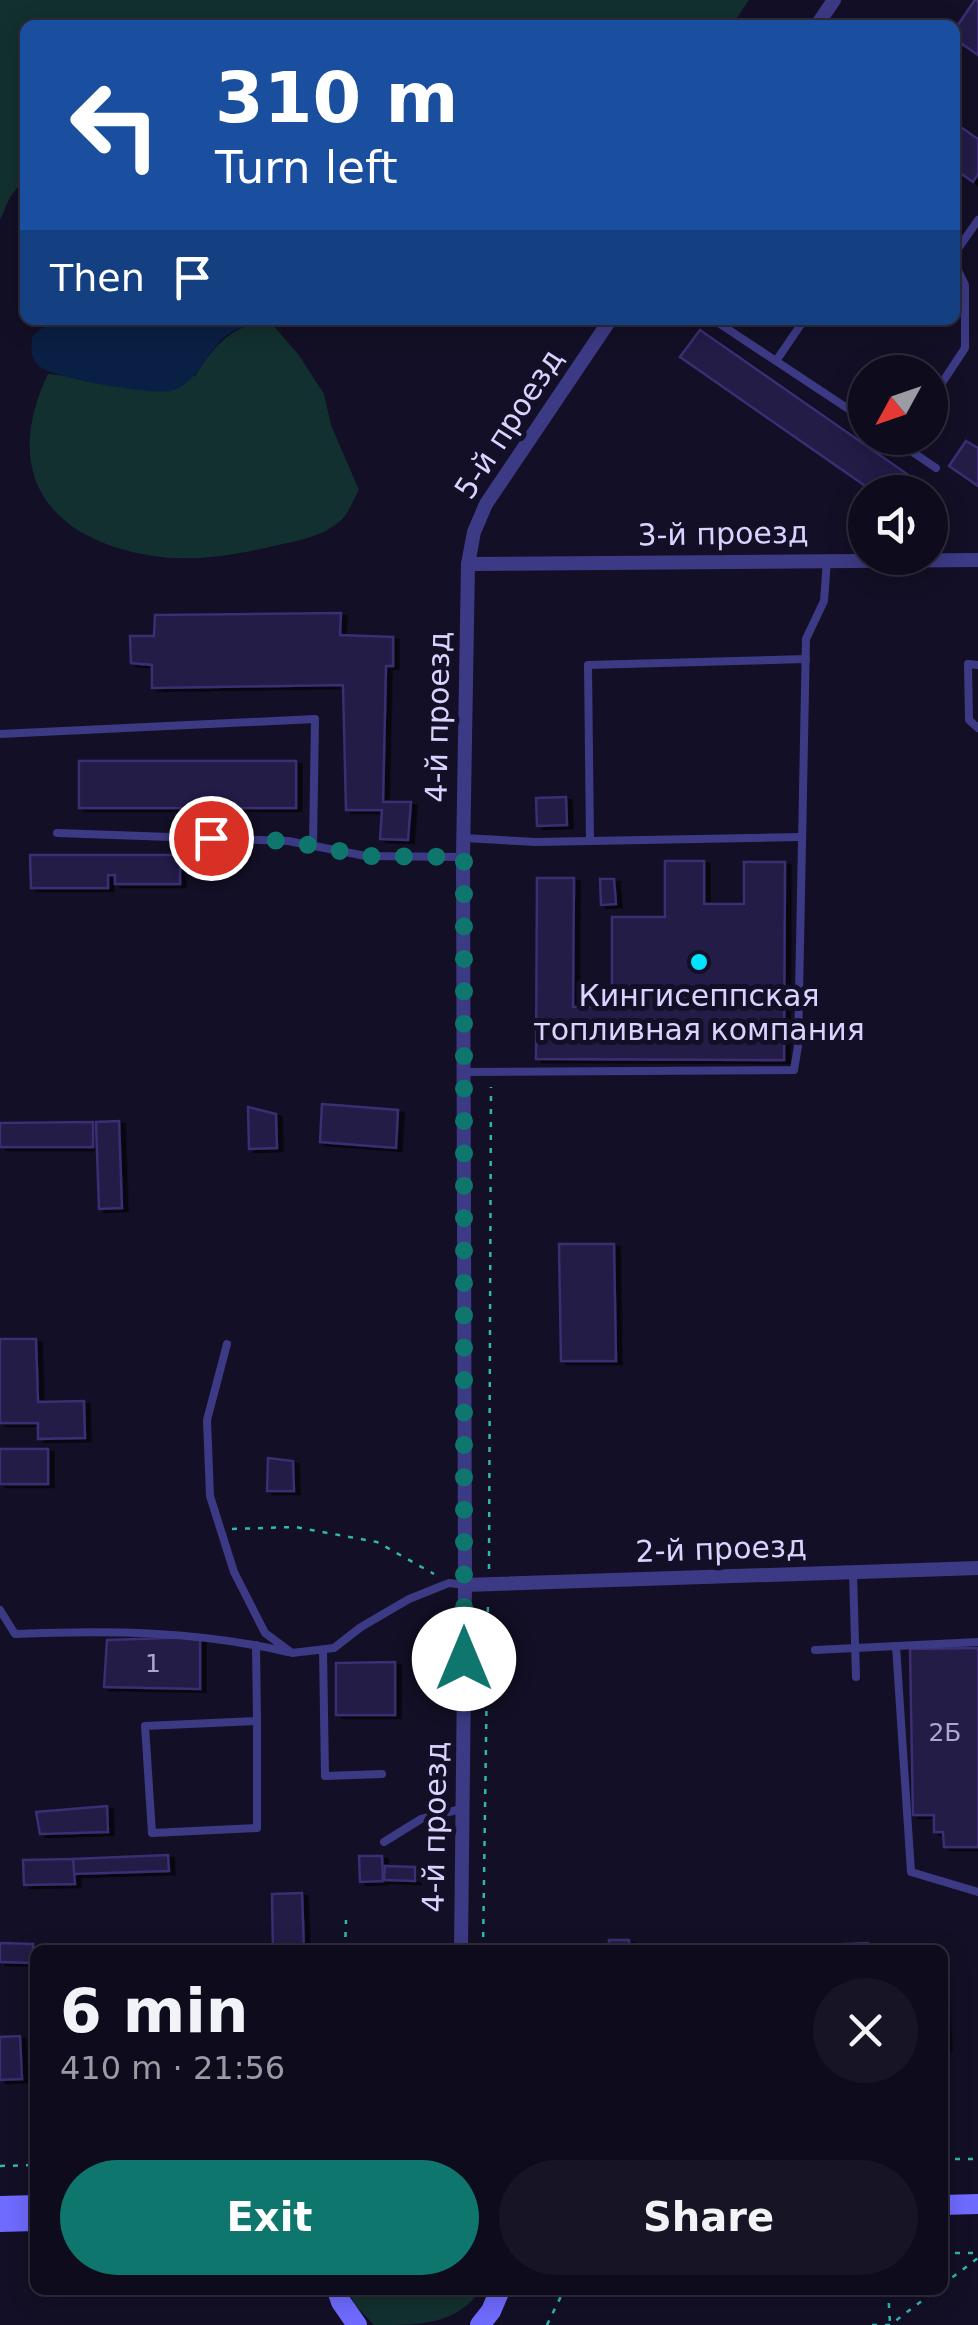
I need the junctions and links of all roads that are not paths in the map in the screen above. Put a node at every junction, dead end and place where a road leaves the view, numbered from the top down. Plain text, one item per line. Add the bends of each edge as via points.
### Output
1 (978, 220) edge
2 (960, 246) edge
3 (960, 274) edge
4 (607, 325) edge
5 (722, 325) edge
6 (737, 325) edge
7 (801, 325) edge
8 (732, 332) junction
9 (776, 361) junction
10 (948, 374) edge
11 (848, 409) edge
12 (921, 455) edge
13 (936, 468) dead end
14 (827, 560) junction
15 (978, 560) edge
16 (468, 564) junction
17 (806, 660) junction
18 (978, 665) edge
19 (978, 728) edge
20 (0, 734) edge
21 (57, 833) dead end
22 (802, 836) junction
23 (464, 838) junction
24 (590, 841) junction
25 (313, 846) junction
26 (464, 857) junction
27 (464, 1072) junction
28 (227, 1344) dead end
29 (978, 1568) edge
30 (853, 1572) junction
31 (457, 1584) junction
32 (0, 1610) edge
33 (978, 1642) edge
34 (256, 1645) junction
35 (896, 1646) junction
36 (855, 1648) junction
37 (323, 1650) junction
38 (815, 1650) dead end
39 (292, 1654) junction
40 (856, 1676) dead end
41 (257, 1721) junction
42 (382, 1774) dead end
43 (463, 1808) junction
44 (384, 1842) dead end
45 (978, 1892) edge
46 (461, 1945) edge
47 (948, 2201) edge
48 (978, 2201) edge
49 (0, 2206) edge
50 (30, 2206) edge
51 (30, 2221) edge
52 (0, 2222) edge
53 (339, 2295) edge
54 (498, 2295) edge
55 (356, 2325) edge
56 (480, 2325) edge

1 - 2 lane
3 - 10 lane via 965,348
4 - 16 street, 5-й проезд via 486,504
5 - 8 lane
6 - 8 lane
7 - 9 lane
8 - 9 lane
9 - 11 lane
12 - 13 lane
14 - 15 street, 3-й проезд
14 - 16 street, 3-й проезд
14 - 17 lane via 824,601 806,639
16 - 23 street, 4-й проезд
17 - 22 lane
17 - 24 lane via 588,665
18 - 19 lane via 968,664 969,720
20 - 25 lane via 315,718
21 - 25 lane
22 - 24 lane
22 - 27 lane via 794,1070
23 - 24 lane
23 - 26 street, 4-й проезд
25 - 26 lane via 366,856
26 - 27 street, 4-й проезд
27 - 31 street, 4-й проезд
28 - 39 lane via 206,1420 210,1496 234,1572 265,1633
29 - 30 street, 2-й проезд
30 - 31 street, 2-й проезд
30 - 36 lane
31 - 37 lane via 409,1598
31 - 43 street, 4-й проезд
32 - 34 lane via 15,1634 91,1630
33 - 35 lane
34 - 39 lane
34 - 41 lane
35 - 36 lane
35 - 45 lane via 910,1872
36 - 38 lane
36 - 40 lane
37 - 39 lane
37 - 42 lane via 325,1776
41 - 41 lane via 145,1726 152,1832 257,1828
43 - 44 lane via 421,1818
43 - 46 street, 4-й проезд
47 - 48 main road
49 - 50 main road
51 - 52 main road
53 - 55 main road
54 - 56 main road

